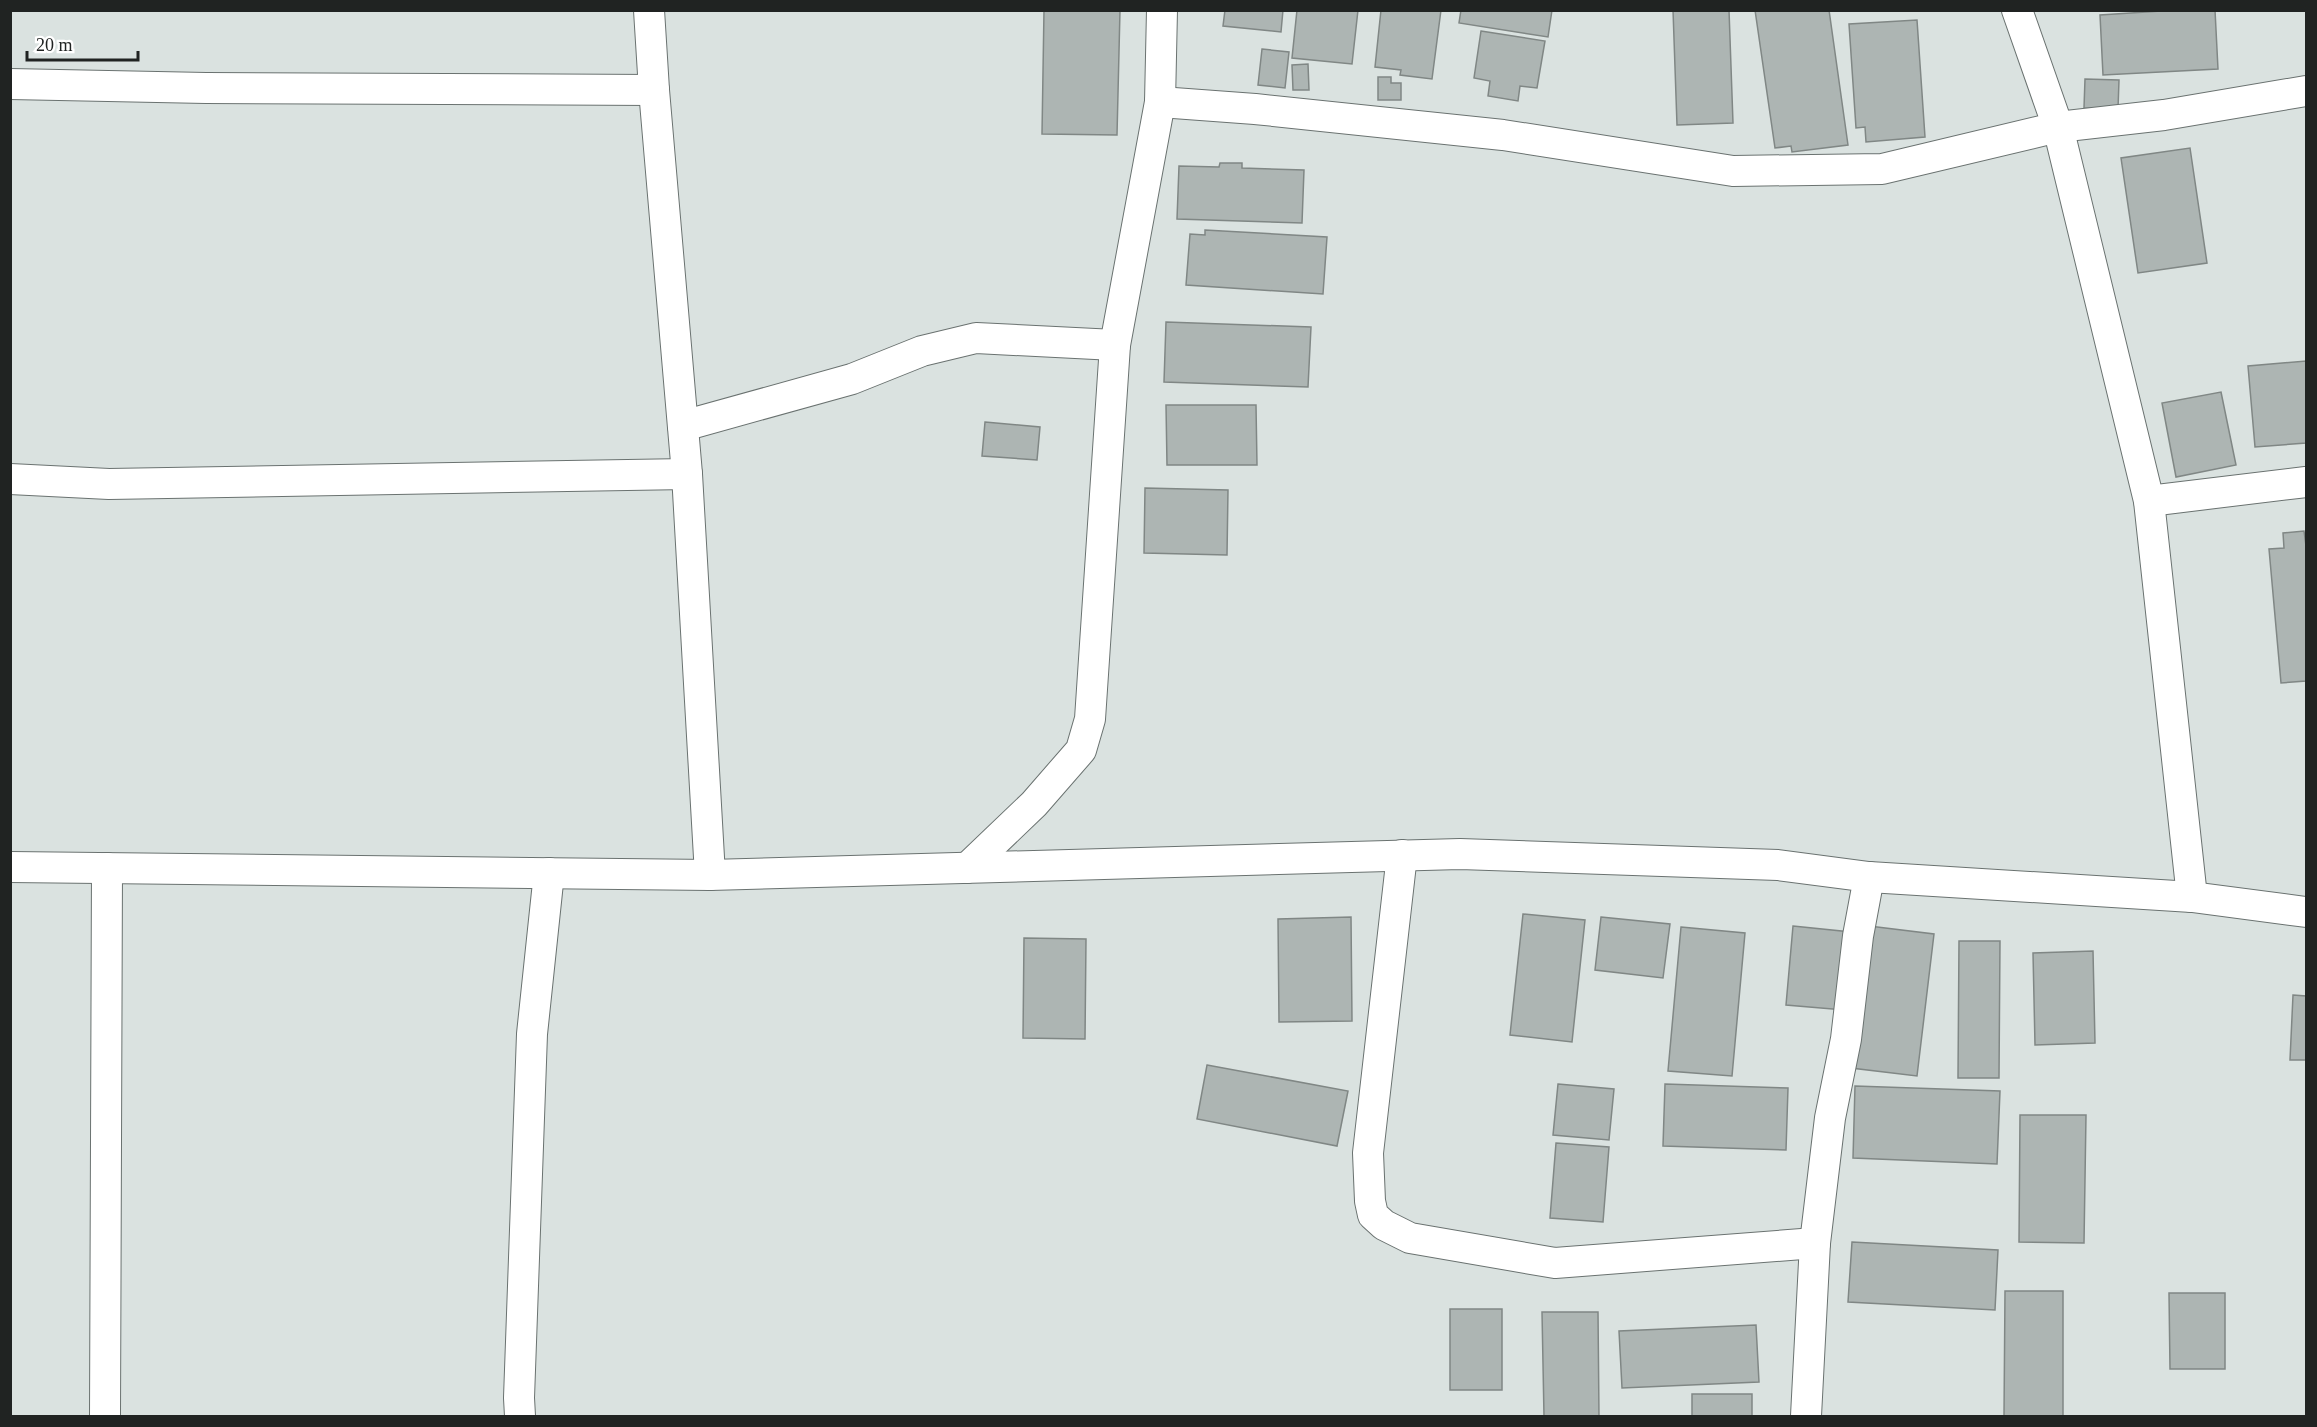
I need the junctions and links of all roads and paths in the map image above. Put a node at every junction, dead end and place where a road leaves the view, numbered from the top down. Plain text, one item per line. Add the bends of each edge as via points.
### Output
1 (649, 10) edge
2 (1162, 10) edge
3 (2017, 10) edge
4 (10, 84) edge
5 (654, 90) junction
6 (2307, 91) edge
7 (1160, 102) junction
8 (2058, 127) junction
9 (1115, 345) junction
10 (683, 426) junction
11 (687, 474) junction
12 (10, 479) edge
13 (2307, 482) edge
14 (2149, 501) junction
15 (1402, 855) junction
16 (10, 867) edge
17 (107, 868) junction
18 (967, 868) junction
19 (549, 873) junction
20 (710, 875) junction
21 (1869, 877) junction
22 (2192, 897) junction
23 (2307, 912) edge
24 (1815, 1243) junction
25 (105, 1416) edge
26 (520, 1416) edge
27 (1806, 1416) edge

1 - 5 street
2 - 7 street
3 - 8 street
4 - 5 street
5 - 10 street
6 - 8 street via 2164,115
7 - 8 street via 1503,135 1733,171 1882,169
7 - 9 street
8 - 14 street
9 - 10 street via 976,338 922,351 852,379
9 - 18 street via 1090,719 1081,750 1034,804
10 - 11 street
11 - 12 street via 109,484
11 - 20 street
13 - 14 street
14 - 22 street
15 - 18 street
15 - 21 street via 1778,865
15 - 24 street via 1368,1153 1373,1215 1410,1238 1555,1263
16 - 17 street
17 - 19 street
17 - 25 street
18 - 20 street
19 - 20 street
19 - 26 street via 532,1034
21 - 22 street
21 - 24 street via 1846,1039 1830,1118
22 - 23 street
24 - 27 street

